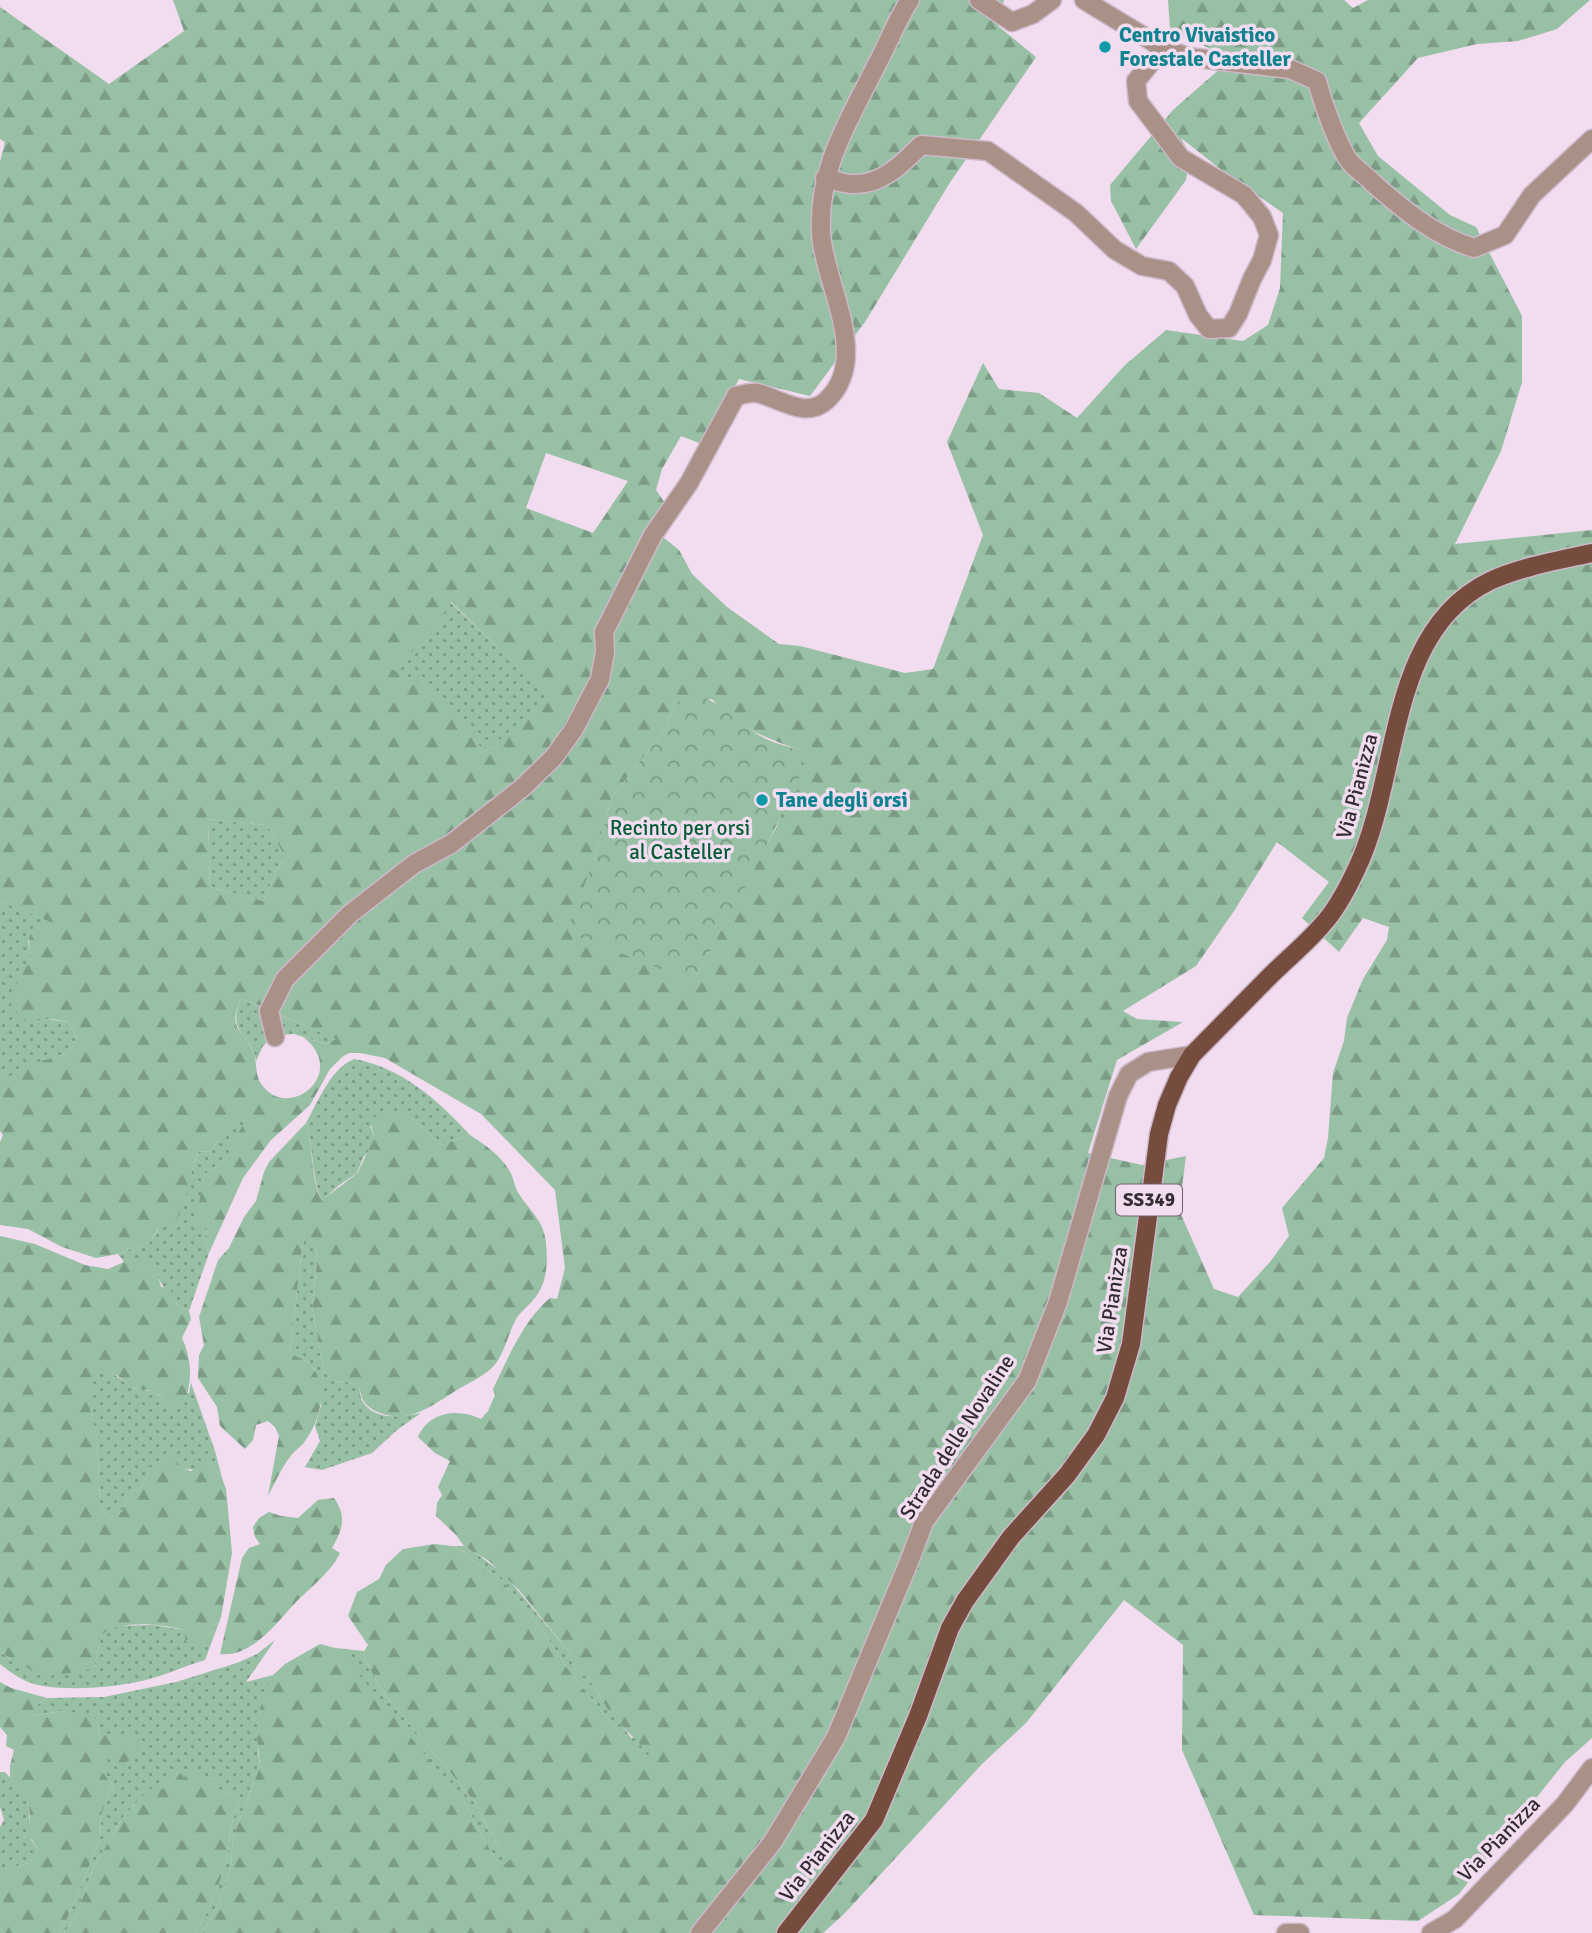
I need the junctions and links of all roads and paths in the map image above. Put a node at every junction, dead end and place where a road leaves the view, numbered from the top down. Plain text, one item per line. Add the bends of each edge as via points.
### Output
1 (910, 0) edge
2 (1052, 0) edge
3 (1084, 0) edge
4 (980, 1) edge
5 (1163, 48) junction
6 (1592, 139) edge
7 (825, 178) junction
8 (1592, 553) edge
9 (275, 1037) dead end
10 (1192, 1055) junction
11 (1592, 1768) edge
12 (700, 1933) edge
13 (786, 1933) edge
14 (1286, 1933) edge
15 (1300, 1933) edge
16 (1431, 1933) edge

1 - 7 street via 833,153
2 - 4 street via 1012,22
3 - 5 street
5 - 6 street via 1188,57 1290,69 1317,81 1349,160 1431,229 1474,248 1505,235 1532,195
5 - 7 street via 1136,81 1138,101 1181,158 1244,195 1262,217 1269,235 1229,328 1209,329 1185,286 1169,271 1142,266 1115,250 1076,213 988,151 921,145 880,180 853,184
7 - 9 street via 821,232 847,355 845,374 826,401 804,409 754,392 736,396 689,483 653,535 604,632 600,679 561,748 522,788 451,844 414,864 350,914 285,979 270,1011
8 - 10 main road, Via Pianizza / SS349 via 1491,581 1449,613 1420,657 1400,709 1371,833 1356,870 1325,923
10 - 12 street, Strada delle Novaline via 1148,1062 1129,1074 1118,1096 1058,1302 1027,1381 924,1522 830,1747 772,1843
10 - 13 main road, Via Pianizza / SS349 via 1167,1105 1159,1134 1131,1345 1115,1398 1096,1436 1011,1537 965,1601 874,1820
11 - 16 street, Via Pianizza via 1565,1804 1455,1919
14 - 15 street

